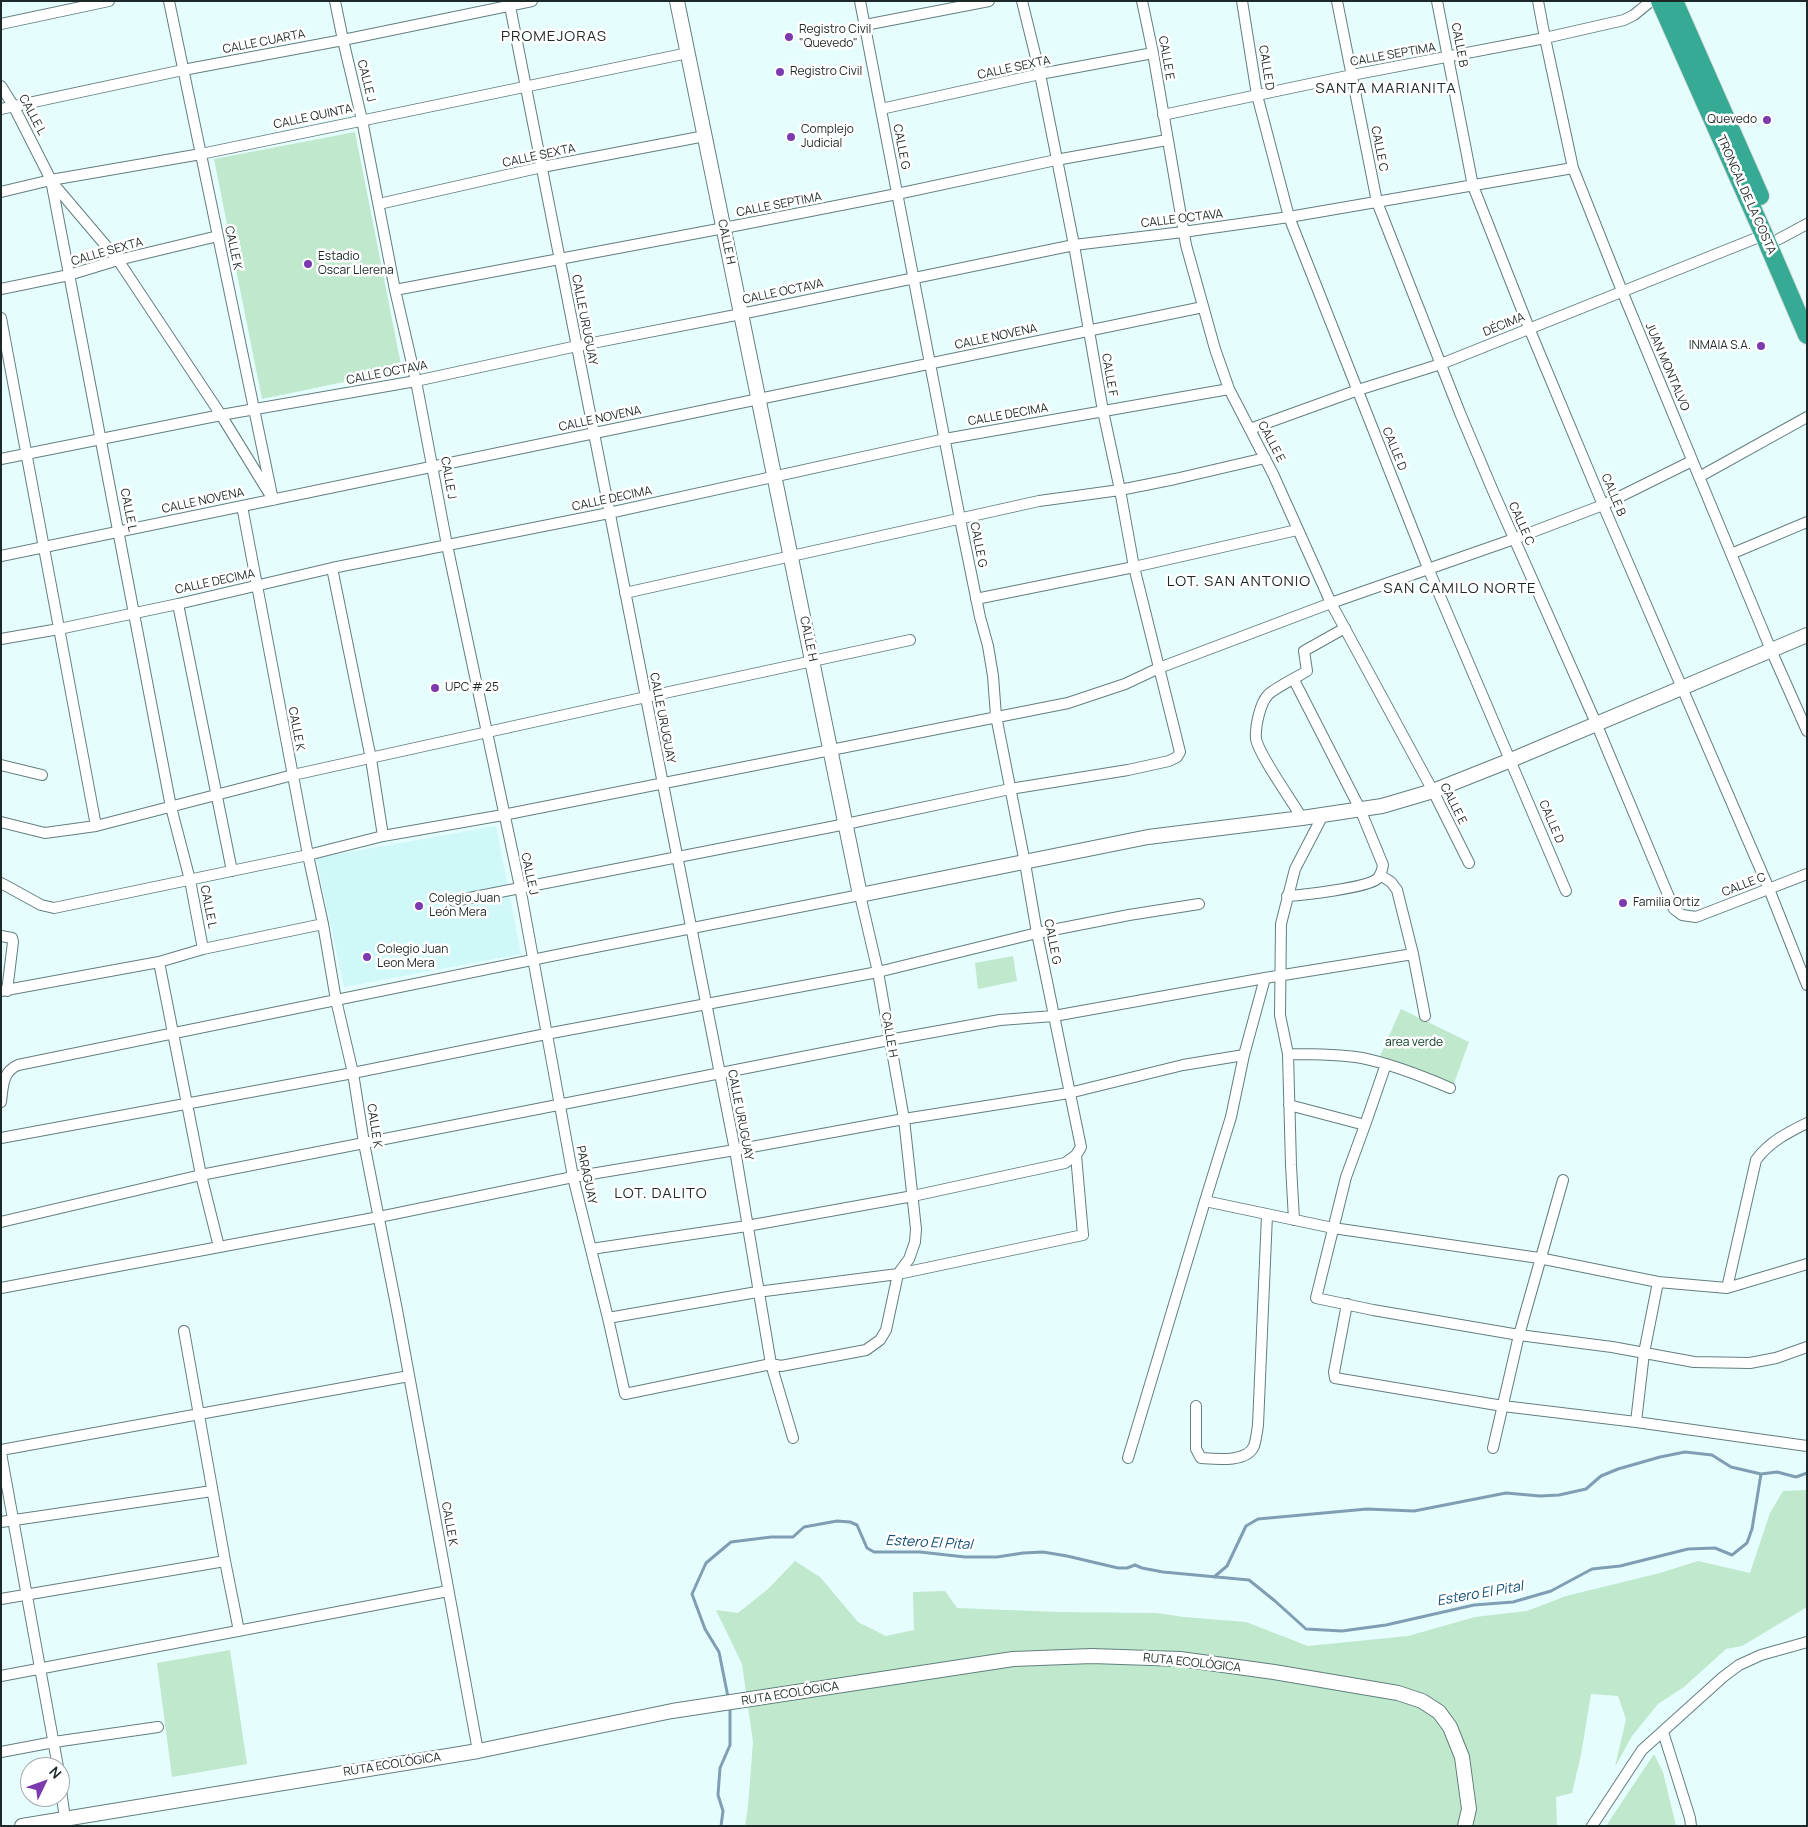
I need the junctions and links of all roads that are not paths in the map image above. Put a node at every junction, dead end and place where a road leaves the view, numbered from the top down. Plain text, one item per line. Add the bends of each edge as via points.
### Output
1 (109, 1) edge
2 (169, 1) edge
3 (335, 1) edge
4 (532, 1) edge
5 (677, 1) edge
6 (860, 1) edge
7 (989, 1) edge
8 (1022, 1) edge
9 (1142, 1) edge
10 (1242, 1) edge
11 (1337, 1) edge
12 (1437, 1) edge
13 (1538, 1) edge
14 (1651, 1) edge
15 (1660, 1) edge
16 (1674, 1) edge
17 (509, 4) edge
18 (1, 24) edge
19 (865, 25) junction
20 (1545, 38) junction
21 (342, 40) junction
22 (688, 53) junction
23 (1153, 53) junction
24 (1448, 57) junction
25 (184, 70) junction
26 (1040, 74) junction
27 (1352, 75) junction
28 (1, 86) edge
29 (526, 86) junction
30 (1258, 95) junction
31 (14, 107) junction
32 (1, 110) edge
33 (881, 110) junction
34 (1163, 115) junction
35 (362, 120) junction
36 (705, 136) junction
37 (1167, 140) junction
38 (201, 154) junction
39 (1056, 160) junction
40 (542, 167) junction
41 (1573, 168) junction
42 (51, 180) junction
43 (1473, 186) junction
44 (1, 192) edge
45 (897, 194) junction
46 (1377, 202) junction
47 (379, 204) junction
48 (1289, 217) junction
49 (1807, 224) edge
50 (724, 228) junction
51 (1183, 232) junction
52 (218, 236) junction
53 (1772, 237) junction
54 (1074, 245) junction
55 (118, 260) junction
56 (560, 260) junction
57 (69, 275) junction
58 (914, 277) junction
59 (1, 289) edge
60 (395, 290) junction
61 (1622, 292) junction
62 (1807, 304) edge
63 (1203, 307) junction
64 (741, 314) junction
65 (1, 318) edge
66 (1529, 328) junction
67 (1089, 330) junction
68 (1807, 335) edge
69 (577, 346) junction
70 (929, 363) junction
71 (1441, 364) junction
72 (416, 381) junction
73 (1229, 389) junction
74 (1358, 390) junction
75 (758, 399) junction
76 (254, 410) junction
77 (1103, 411) junction
78 (221, 415) junction
79 (1807, 417) edge
80 (1250, 429) junction
81 (594, 433) junction
82 (101, 439) junction
83 (945, 439) junction
84 (26, 453) junction
85 (1265, 458) junction
86 (1, 459) edge
87 (1692, 461) junction
88 (433, 466) junction
89 (774, 477) junction
90 (1699, 477) junction
91 (1120, 490) junction
92 (273, 500) junction
93 (1603, 505) junction
94 (242, 506) junction
95 (609, 513) junction
96 (960, 519) junction
97 (1807, 522) edge
98 (1297, 530) junction
99 (119, 532) junction
100 (1514, 539) junction
101 (448, 546) junction
102 (44, 547) junction
103 (1731, 554) junction
104 (1, 556) edge
105 (791, 556) junction
106 (1134, 567) junction
107 (332, 568) junction
108 (1428, 568) junction
109 (256, 586) junction
110 (625, 593) junction
111 (976, 599) junction
112 (1331, 603) junction
113 (178, 604) junction
114 (135, 612) junction
115 (1345, 628) junction
116 (59, 629) junction
117 (1807, 635) edge
118 (1, 639) edge
119 (910, 640) dead end
120 (1771, 650) junction
121 (812, 661) junction
122 (1159, 668) junction
123 (1294, 680) junction
124 (1682, 688) junction
125 (646, 697) junction
126 (996, 716) junction
127 (1596, 723) junction
128 (1807, 731) edge
129 (488, 732) junction
130 (830, 749) junction
131 (371, 759) junction
132 (1511, 760) junction
133 (1, 765) edge
134 (42, 775) dead end
135 (293, 776) junction
136 (663, 784) junction
137 (1010, 789) junction
138 (1433, 791) junction
139 (216, 796) junction
140 (171, 807) junction
141 (1360, 809) junction
142 (503, 815) junction
143 (1323, 815) junction
144 (1302, 818) junction
145 (1, 822) edge
146 (846, 824) junction
147 (96, 826) junction
148 (383, 836) junction
149 (308, 855) junction
150 (677, 858) junction
151 (1025, 863) junction
152 (1469, 863) dead end
153 (232, 871) junction
154 (1807, 874) edge
155 (1380, 875) junction
156 (190, 880) junction
157 (1, 883) edge
158 (520, 887) junction
159 (1769, 889) junction
160 (1566, 891) dead end
161 (860, 895) junction
162 (1288, 896) junction
163 (454, 902) dead end
164 (1199, 904) dead end
165 (323, 924) junction
166 (691, 928) junction
167 (1037, 933) junction
168 (1, 936) edge
169 (203, 949) junction
170 (1413, 954) junction
171 (534, 960) junction
172 (160, 962) junction
173 (878, 972) junction
174 (1281, 975) junction
175 (1265, 978) junction
176 (1807, 985) edge
177 (4, 991) edge
178 (336, 1000) junction
179 (706, 1005) junction
180 (1054, 1016) junction
181 (1424, 1016) dead end
182 (172, 1032) junction
183 (546, 1034) junction
184 (889, 1040) junction
185 (1288, 1054) junction
186 (1244, 1055) junction
187 (1386, 1064) junction
188 (719, 1073) junction
189 (353, 1074) junction
190 (2, 1079) edge
191 (1450, 1088) dead end
192 (1069, 1093) junction
193 (1, 1102) edge
194 (188, 1102) junction
195 (559, 1105) junction
196 (1288, 1105) junction
197 (904, 1119) junction
198 (1807, 1124) edge
199 (1365, 1125) junction
200 (1, 1138) edge
201 (364, 1143) junction
202 (735, 1150) junction
203 (1076, 1155) junction
204 (201, 1175) junction
205 (573, 1178) junction
206 (1563, 1180) dead end
207 (913, 1196) junction
208 (1206, 1201) junction
209 (1267, 1215) junction
210 (379, 1217) junction
211 (1294, 1220) junction
212 (1, 1222) edge
213 (747, 1226) junction
214 (1333, 1228) junction
215 (219, 1247) junction
216 (591, 1249) junction
217 (1540, 1258) junction
218 (1807, 1264) edge
219 (898, 1274) junction
220 (1658, 1282) junction
221 (1, 1288) edge
222 (1727, 1288) junction
223 (758, 1292) junction
224 (1347, 1304) junction
225 (608, 1318) junction
226 (184, 1331) dead end
227 (1519, 1335) junction
228 (1807, 1347) edge
229 (1644, 1353) junction
230 (770, 1364) junction
231 (409, 1376) junction
232 (1196, 1406) dead end
233 (1502, 1406) junction
234 (199, 1414) junction
235 (1636, 1422) junction
236 (793, 1438) dead end
237 (1807, 1446) edge
238 (1494, 1448) dead end
239 (1, 1451) edge
240 (1128, 1458) dead end
241 (212, 1491) junction
242 (13, 1520) junction
243 (1, 1522) edge
244 (225, 1561) junction
245 (448, 1591) junction
246 (26, 1596) junction
247 (1, 1599) edge
248 (239, 1630) junction
249 (1807, 1642) edge
250 (39, 1669) junction
251 (1, 1676) edge
252 (158, 1727) dead end
253 (1663, 1732) junction
254 (54, 1742) junction
255 (478, 1751) junction
256 (1, 1752) edge
257 (56, 1757) edge
258 (64, 1807) edge
259 (66, 1822) edge
260 (22, 1826) edge
261 (1465, 1826) edge
262 (1592, 1826) edge
263 (1691, 1826) edge

1 - 18 street
2 - 25 street, CALLE K
3 - 21 street, CALLE J
4 - 17 street, CALLE CUARTA
5 - 22 street, CALLE H
6 - 19 street, CALLE G
7 - 19 street
8 - 26 street, CALLE F
9 - 23 street, CALLE E
10 - 30 street, CALLE D
11 - 27 street, CALLE C
12 - 24 street, CALLE B
13 - 20 street, JUAN MONTALVO
14 - 20 street, CALLE SEPTIMA via 1624,20
15 - 53 highway, TRONCAL DE LA COSTA
16 - 53 highway, TRONCAL DE LA COSTA
17 - 21 street, CALLE CUARTA
17 - 29 street, CALLE URUGUAY
19 - 33 street, CALLE G
20 - 24 street, CALLE SEPTIMA
20 - 41 street, JUAN MONTALVO
21 - 25 street, CALLE CUARTA
21 - 35 street, CALLE J
22 - 29 street, CALLE QUINTA
22 - 36 street, CALLE H
23 - 26 street, CALLE SEXTA
23 - 34 street, CALLE E
24 - 27 street, CALLE SEPTIMA
24 - 43 street, CALLE B
25 - 31 street, CALLE CUARTA
25 - 38 street, CALLE K
26 - 33 street, CALLE SEXTA
26 - 39 street, CALLE F
27 - 30 street, CALLE SEPTIMA
27 - 46 street, CALLE C
28 - 31 street, CALLE L
29 - 35 street, CALLE QUINTA
29 - 40 street, CALLE URUGUAY
30 - 34 street, CALLE SEPTIMA
30 - 48 street, CALLE D
31 - 32 street, CALLE CUARTA
31 - 42 street, CALLE L
33 - 45 street, CALLE G
34 - 37 street, CALLE E
35 - 38 street, CALLE QUINTA
35 - 47 street, CALLE J
36 - 40 street, CALLE SEXTA
36 - 50 street, CALLE H
37 - 39 street, CALLE SEPTIMA
37 - 51 street, CALLE E
38 - 42 street, CALLE QUINTA
38 - 52 street, CALLE K
39 - 45 street, CALLE SEPTIMA
39 - 54 street, CALLE F
40 - 47 street, CALLE SEXTA
40 - 56 street, CALLE URUGUAY
41 - 43 street, CALLE OCTAVA
41 - 61 street, JUAN MONTALVO
42 - 44 street, CALLE QUINTA
42 - 55 street
42 - 57 street, CALLE L
43 - 46 street, CALLE OCTAVA
43 - 66 street, CALLE B
45 - 50 street, CALLE SEPTIMA
45 - 58 street, CALLE G
46 - 48 street, CALLE OCTAVA
46 - 71 street, CALLE C
47 - 60 street, CALLE J
48 - 51 street, CALLE OCTAVA
48 - 74 street, CALLE D
49 - 53 street, DÉCIMA
50 - 56 street, CALLE SEPTIMA
50 - 64 street, CALLE H
51 - 54 street, CALLE OCTAVA
51 - 63 street, CALLE E
52 - 55 street, CALLE SEXTA
52 - 76 street, CALLE K
53 - 61 street, DÉCIMA
53 - 62 highway, TRONCAL DE LA COSTA
53 - 68 highway, TRONCAL DE LA COSTA
54 - 58 street, CALLE OCTAVA
54 - 67 street, CALLE F
55 - 57 street, CALLE SEXTA
55 - 78 street
56 - 60 street, CALLE SEPTIMA
56 - 69 street, CALLE URUGUAY
57 - 59 street, CALLE SEXTA
57 - 82 street, CALLE L
58 - 64 street, CALLE OCTAVA
58 - 70 street, CALLE G
60 - 72 street, CALLE J
61 - 66 street, DÉCIMA
61 - 87 street, JUAN MONTALVO
63 - 67 street, CALLE NOVENA
63 - 73 street, CALLE E
64 - 69 street, CALLE OCTAVA
64 - 75 street, CALLE H
65 - 84 street
66 - 71 street, DÉCIMA
66 - 93 street, CALLE B
67 - 70 street, CALLE NOVENA
67 - 77 street, CALLE F
69 - 72 street, CALLE OCTAVA
69 - 81 street, CALLE URUGUAY
70 - 75 street, CALLE NOVENA
70 - 83 street, CALLE G
71 - 74 street, DÉCIMA
71 - 100 street, CALLE C
72 - 76 street, CALLE OCTAVA
72 - 88 street, CALLE J
73 - 77 street, CALLE DECIMA
73 - 80 street, CALLE E
74 - 80 street, DÉCIMA
74 - 108 street, CALLE D
75 - 81 street, CALLE NOVENA
75 - 89 street, CALLE H
76 - 78 street, CALLE OCTAVA
76 - 92 street, CALLE K
77 - 83 street, CALLE DECIMA
77 - 91 street, CALLE F
78 - 82 street, CALLE OCTAVA
78 - 92 street
79 - 90 street
80 - 85 street, CALLE E
81 - 88 street, CALLE NOVENA
81 - 95 street, CALLE URUGUAY
82 - 84 street, CALLE OCTAVA
82 - 99 street, CALLE L
83 - 89 street, CALLE DECIMA
83 - 96 street, CALLE G
84 - 86 street, CALLE OCTAVA
84 - 102 street
85 - 91 street
85 - 98 street, CALLE E
87 - 90 street, JUAN MONTALVO
87 - 93 street
88 - 92 street, CALLE NOVENA
88 - 101 street, CALLE J
89 - 95 street, CALLE DECIMA
89 - 105 street, CALLE H
90 - 103 street, JUAN MONTALVO
91 - 96 street via 1039,501
91 - 106 street, CALLE F
92 - 94 street, CALLE NOVENA
93 - 100 street
93 - 124 street, CALLE B
94 - 99 street, CALLE NOVENA
94 - 109 street, CALLE K
95 - 101 street, CALLE DECIMA
95 - 110 street, CALLE URUGUAY
96 - 105 street
96 - 111 street, CALLE G
97 - 103 street
98 - 106 street
98 - 112 street, CALLE E
99 - 102 street, CALLE NOVENA
99 - 114 street, CALLE L
100 - 108 street
100 - 127 street, CALLE C
101 - 107 street, CALLE DECIMA
101 - 129 street, CALLE J
102 - 104 street, CALLE NOVENA
102 - 116 street
103 - 120 street, JUAN MONTALVO
105 - 110 street
105 - 121 street, CALLE H
106 - 111 street
106 - 122 street, CALLE F
107 - 109 street, CALLE DECIMA
107 - 131 street
108 - 112 street
108 - 132 street, CALLE D
109 - 113 street, CALLE DECIMA
109 - 135 street, CALLE K
110 - 125 street, CALLE URUGUAY
111 - 126 street, CALLE G via 988,646
112 - 115 street, CALLE E
112 - 122 street
113 - 114 street, CALLE DECIMA
113 - 139 street
114 - 116 street, CALLE DECIMA
114 - 140 street, CALLE L
115 - 123 street via 1304,651 1307,671
115 - 138 street, CALLE E
116 - 118 street, CALLE DECIMA
116 - 147 street
117 - 120 street
119 - 121 street
120 - 124 street
120 - 128 street, JUAN MONTALVO
121 - 125 street
121 - 130 street, CALLE H
122 - 126 street via 1125,684 1068,703
122 - 137 street, CALLE F via 1180,752 1177,757 1128,770
123 - 141 street
123 - 144 street via 1267,695 1258,715 1256,739
124 - 127 street
124 - 159 street, CALLE B
125 - 129 street
125 - 136 street, CALLE URUGUAY
126 - 130 street
126 - 137 street, CALLE G
127 - 132 street
127 - 159 street, CALLE C via 1674,909 1682,916 1696,917
129 - 131 street
129 - 142 street, CALLE J
130 - 136 street
130 - 146 street, CALLE H
131 - 135 street
131 - 148 street
132 - 138 street
132 - 160 street, CALLE D
133 - 134 street
135 - 139 street
135 - 149 street, CALLE K
136 - 142 street
136 - 150 street, CALLE URUGUAY
137 - 146 street
137 - 151 street, CALLE G
138 - 141 street
138 - 152 street, CALLE E
139 - 140 street
139 - 153 street
140 - 147 street
140 - 156 street, CALLE L
141 - 143 street
141 - 155 street via 1382,860
142 - 148 street
142 - 158 street, CALLE J
143 - 144 street
143 - 162 street via 1295,869
144 - 151 street via 1148,836
145 - 147 street via 45,833
146 - 150 street
146 - 161 street, CALLE H
148 - 149 street
149 - 153 street
149 - 165 street, CALLE K
150 - 158 street
150 - 166 street, CALLE URUGUAY
151 - 161 street
151 - 167 street, CALLE G
153 - 156 street
154 - 159 street, CALLE C
155 - 162 street via 1370,883
155 - 170 street via 1397,890
156 - 157 street via 54,908 41,905
156 - 169 street, CALLE L
158 - 163 street
158 - 171 street, CALLE J
159 - 176 street, CALLE B
161 - 166 street
161 - 173 street, CALLE H
162 - 174 street via 1281,924
164 - 167 street
165 - 169 street
165 - 178 street, CALLE K
166 - 171 street
166 - 179 street, CALLE URUGUAY
167 - 173 street
167 - 180 street, CALLE G
168 - 177 street via 12,938 13,942
169 - 172 street
170 - 174 street
170 - 181 street
171 - 178 street
171 - 183 street, PARAGUAY
172 - 177 street
172 - 182 street
173 - 179 street
173 - 184 street, CALLE H
174 - 175 street
174 - 185 street via 1280,1015
175 - 180 street
175 - 186 street
178 - 182 street
178 - 189 street, CALLE K
179 - 183 street
179 - 188 street, CALLE URUGUAY
180 - 184 street via 1000,1020
180 - 192 street, CALLE G
182 - 190 street via 18,1065
182 - 194 street
183 - 189 street
183 - 195 street, PARAGUAY
184 - 188 street
184 - 197 street, CALLE H
185 - 187 street via 1361,1058
185 - 196 street
186 - 192 street
186 - 208 street via 1231,1117
187 - 191 street
187 - 199 street
188 - 195 street
188 - 202 street, CALLE URUGUAY
189 - 194 street
189 - 201 street, CALLE K
190 - 193 street
192 - 197 street
192 - 203 street, CALLE G via 1081,1147
194 - 200 street
194 - 204 street
195 - 201 street
195 - 205 street, PARAGUAY
196 - 199 street
196 - 211 street
197 - 202 street
197 - 207 street, CALLE H
198 - 222 street via 1778,1139 1756,1160
199 - 214 street via 1346,1177
201 - 204 street
201 - 210 street, CALLE K
202 - 205 street
202 - 213 street, CALLE URUGUAY
203 - 207 street via 1065,1163
203 - 219 street, CALLE G via 1083,1235
204 - 212 street
204 - 215 street
205 - 210 street
205 - 216 street, PARAGUAY
206 - 217 street
207 - 213 street
207 - 219 street, CALLE H via 914,1251
208 - 209 street
208 - 240 street
209 - 211 street
209 - 232 street via 1258,1425 1254,1447 1233,1459 1201,1458 1196,1449
210 - 215 street
210 - 231 street, CALLE K
211 - 214 street
213 - 216 street
213 - 223 street, CALLE URUGUAY
214 - 217 street
214 - 224 street via 1316,1296 1319,1300
215 - 221 street
216 - 225 street, PARAGUAY
217 - 220 street
217 - 227 street
218 - 222 street
219 - 223 street
219 - 230 street via 886,1330 880,1340 866,1350 781,1366
220 - 222 street
220 - 229 street
223 - 225 street
223 - 230 street, CALLE URUGUAY
224 - 227 street
224 - 233 street via 1335,1378
225 - 230 street, PARAGUAY via 625,1394
226 - 234 street
227 - 229 street
227 - 233 street
228 - 229 street via 1750,1363 1694,1362
229 - 235 street
230 - 236 street, CALLE URUGUAY
231 - 234 street
231 - 245 street, CALLE K
233 - 235 street
233 - 238 street
234 - 239 street
234 - 241 street
235 - 237 street
239 - 242 street
241 - 242 street
241 - 244 street
242 - 243 street
242 - 246 street
244 - 246 street
244 - 248 street
245 - 248 street
245 - 255 street, CALLE K
246 - 247 street
246 - 250 street
248 - 250 street
249 - 253 street via 1739,1665
250 - 251 street
250 - 254 street
252 - 254 street
253 - 262 street via 1642,1750
253 - 263 street
254 - 256 street
254 - 257 street
255 - 259 street, RUTA ECOLÓGICA
255 - 261 street, RUTA ECOLÓGICA via 672,1711 1013,1659 1072,1656 1180,1659 1323,1679 1398,1693 1422,1702 1439,1712 1450,1727 1462,1757 1469,1809
258 - 259 street
259 - 260 street, RUTA ECOLÓGICA

